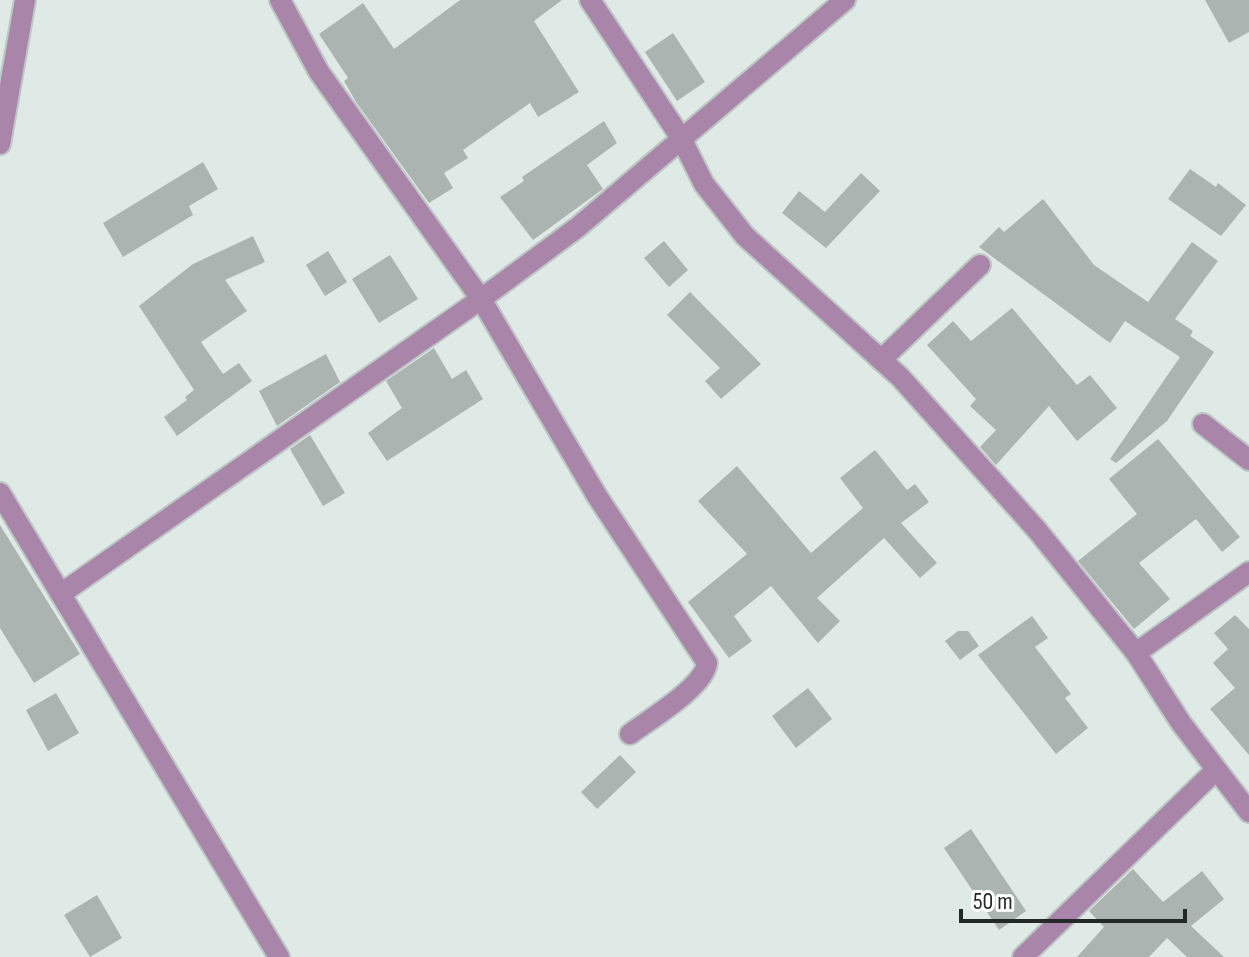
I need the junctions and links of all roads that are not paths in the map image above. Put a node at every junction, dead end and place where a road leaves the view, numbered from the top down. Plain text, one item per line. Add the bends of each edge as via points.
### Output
1 (25, 0) edge
2 (280, 0) edge
3 (590, 0) edge
4 (845, 0) edge
5 (681, 138) junction
6 (0, 144) edge
7 (980, 265) dead end
8 (481, 299) junction
9 (881, 360) junction
10 (1203, 424) dead end
11 (1249, 460) edge
12 (0, 493) edge
13 (1249, 572) edge
14 (62, 593) junction
15 (1136, 653) junction
16 (630, 734) dead end
17 (1215, 771) junction
18 (1249, 812) edge
19 (279, 957) edge
20 (1023, 957) edge

1 - 6 street
2 - 8 street via 319,72
3 - 5 street
4 - 5 street
5 - 8 street via 578,227
5 - 9 street via 704,184 745,236
7 - 9 street
8 - 14 street
8 - 16 street via 597,496 707,663 695,685
9 - 15 street via 1037,530
10 - 11 street
12 - 14 street
13 - 15 street
14 - 19 street
15 - 17 street
17 - 18 street
17 - 20 street

